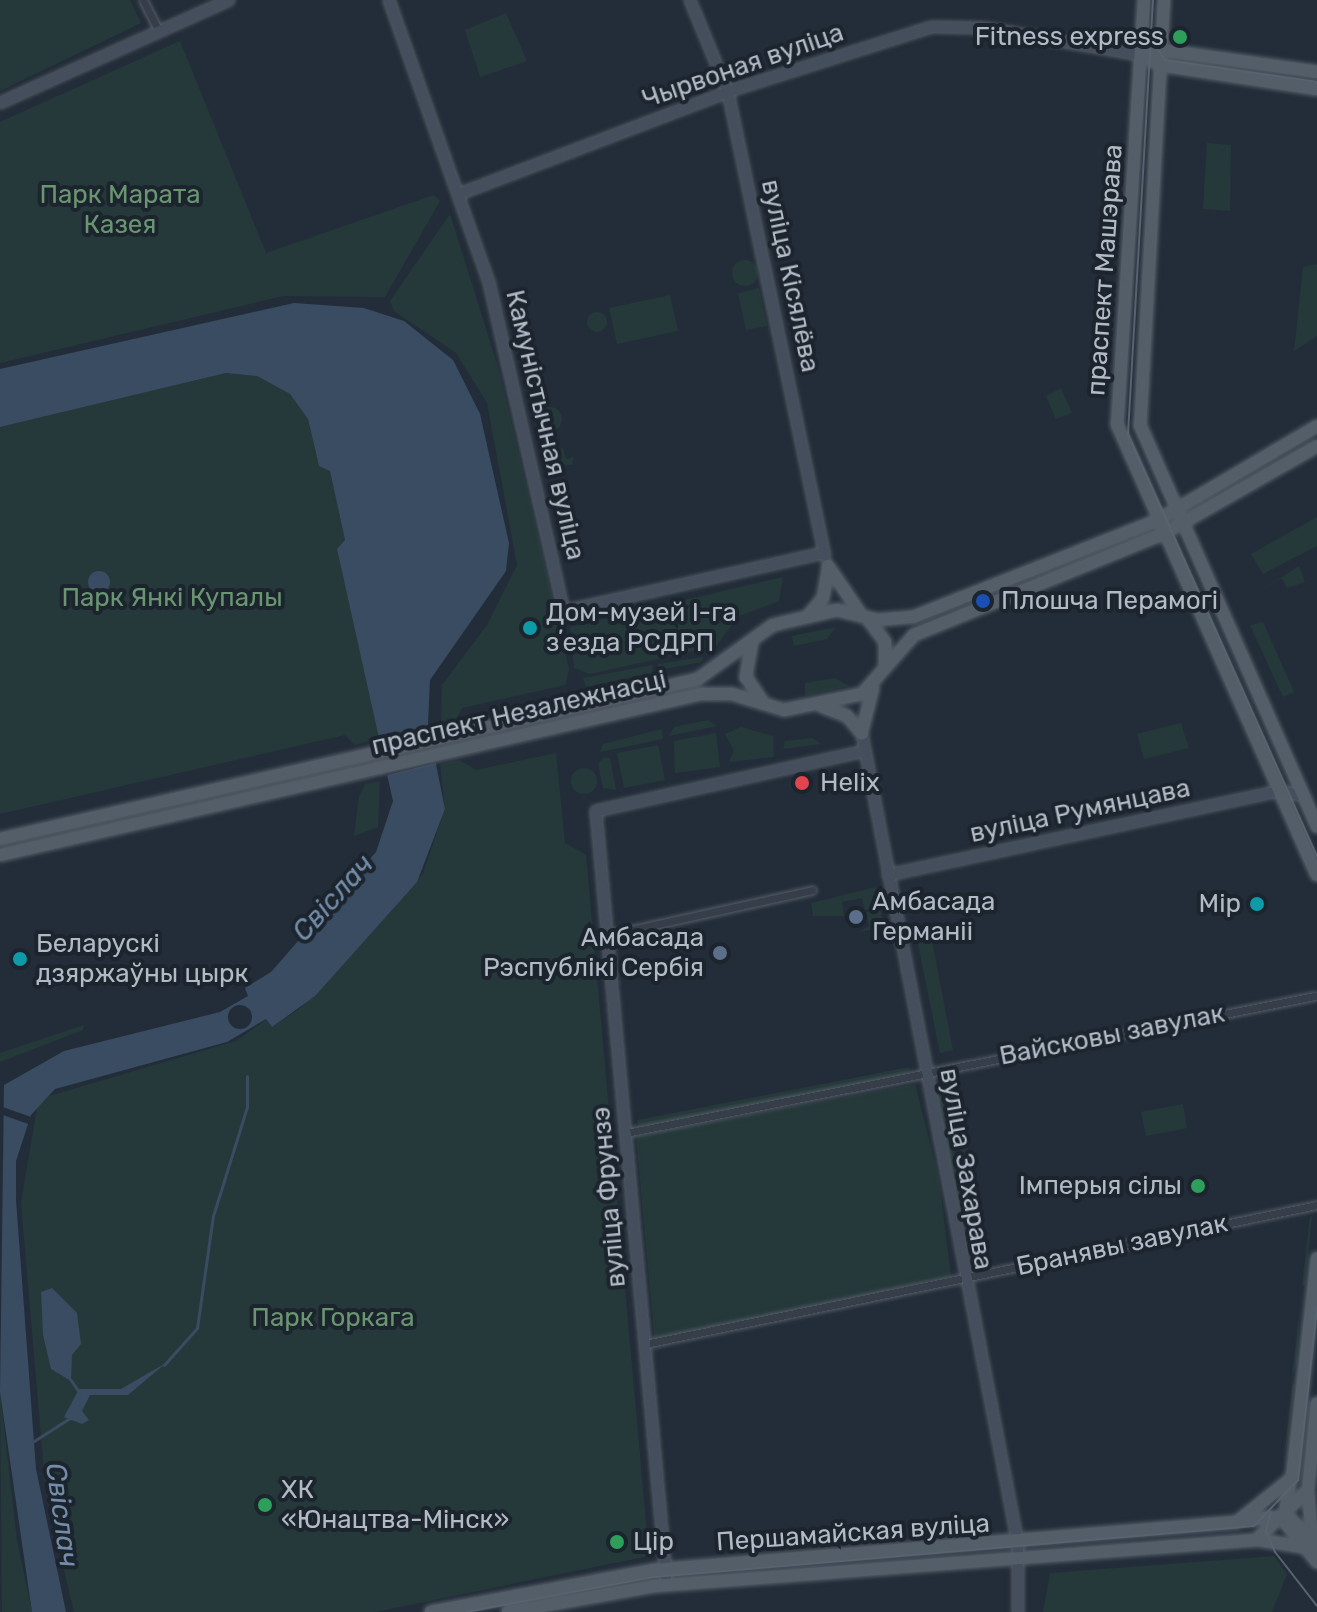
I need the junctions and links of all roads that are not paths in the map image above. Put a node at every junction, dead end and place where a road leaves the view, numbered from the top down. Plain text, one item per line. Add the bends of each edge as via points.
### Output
1 (143, 0) edge
2 (229, 0) edge
3 (389, 0) edge
4 (690, 0) edge
5 (1144, 0) edge
6 (1164, 0) edge
7 (159, 32) junction
8 (1161, 50) junction
9 (1141, 55) junction
10 (1160, 65) junction
11 (1317, 72) edge
12 (1317, 89) edge
13 (728, 92) junction
14 (0, 103) edge
15 (462, 193) junction
16 (1124, 314) junction
17 (1143, 316) junction
18 (1317, 426) edge
19 (1317, 446) edge
20 (1177, 510) junction
21 (1156, 521) junction
22 (1185, 524) junction
23 (1163, 534) junction
24 (824, 553) junction
25 (828, 566) junction
26 (865, 616) junction
27 (806, 618) junction
28 (755, 637) junction
29 (878, 680) junction
30 (768, 704) junction
31 (818, 705) junction
32 (862, 734) junction
33 (865, 751) junction
34 (1281, 791) junction
35 (1302, 796) junction
36 (1317, 827) edge
37 (0, 839) edge
38 (0, 855) edge
39 (888, 875) junction
40 (1317, 875) edge
41 (812, 890) dead end
42 (608, 935) junction
43 (1315, 996) dead end
44 (926, 1073) junction
45 (626, 1133) junction
46 (1317, 1205) edge
47 (1317, 1258) edge
48 (1317, 1268) edge
49 (964, 1278) junction
50 (645, 1344) junction
51 (1317, 1403) edge
52 (1290, 1480) junction
53 (1308, 1490) junction
54 (1285, 1518) junction
55 (1238, 1521) junction
56 (1256, 1540) junction
57 (1018, 1543) junction
58 (1312, 1545) edge
59 (1019, 1559) junction
60 (1317, 1562) edge
61 (665, 1568) junction
62 (667, 1585) junction
63 (431, 1612) edge
64 (508, 1612) edge
65 (1018, 1612) edge

1 - 7 street
2 - 7 street
3 - 15 street, Камуністычная вуліца
4 - 13 street, вуліца Кісялёва
5 - 9 main road, праспект Машэрава
6 - 8 main road, праспект Машэрава
7 - 14 street
8 - 9 main road, Чырвоная вуліца
8 - 10 main road, праспект Машэрава
8 - 11 main road, Чырвоная вуліца
9 - 10 main road, Чырвоная вуліца
9 - 13 street, Чырвоная вуліца via 984,28 932,27
9 - 16 main road, праспект Машэрава
10 - 12 main road, Чырвоная вуліца
10 - 17 main road, праспект Машэрава
13 - 15 street, Чырвоная вуліца
13 - 24 street, вуліца Кісялёва
15 - 24 street, Камуністычная вуліца via 524,410 564,611
16 - 17 main road
16 - 21 main road, праспект Машэрава via 1117,424
17 - 20 main road, праспект Машэрава via 1140,425
18 - 20 main road, праспект Незалежнасці
19 - 22 main road
20 - 21 main road, праспект Незалежнасці
20 - 22 main road, праспект Машэрава
21 - 23 main road, праспект Машэрава
21 - 26 main road, праспект Незалежнасці via 913,617
22 - 23 main road
22 - 35 main road, праспект Машэрава
23 - 29 main road via 914,635
23 - 34 main road, праспект Машэрава
24 - 25 street, вуліца Кісялёва
25 - 26 main road
25 - 27 main road via 823,598
26 - 27 main road, праспект Незалежнасці via 837,610
26 - 29 main road via 885,642
27 - 28 main road, праспект Незалежнасці
28 - 30 main road via 746,677
28 - 37 main road, праспект Незалежнасці via 698,679
29 - 31 main road, праспект Незалежнасці
29 - 32 main road
30 - 31 main road, праспект Незалежнасці
30 - 38 main road, праспект Незалежнасці via 710,692
31 - 32 main road via 847,716
32 - 33 street, вуліца Захарава
33 - 39 street, вуліца Захарава
33 - 42 street, вуліца Фрунзэ via 598,807
34 - 35 street
34 - 39 street, вуліца Румянцава
34 - 40 main road, праспект Машэрава
35 - 36 main road, праспект Машэрава
39 - 44 street, вуліца Захарава
41 - 42 street
42 - 45 street, вуліца Фрунзэ
43 - 44 street, Вайсковы завулак
44 - 45 street, Вайсковы завулак
44 - 49 street, вуліца Захарава
45 - 50 street, вуліца Фрунзэ
46 - 49 street, Бранявы завулак
47 - 48 main road
48 - 52 main road
49 - 50 street, Бранявы завулак
49 - 57 street, вуліца Захарава
50 - 61 street, вуліца Фрунзэ
51 - 53 main road
52 - 54 main road
52 - 55 main road, Першамайская вуліца
53 - 54 main road, Першамайская вуліца
53 - 58 main road
54 - 55 main road
54 - 56 main road, Першамайская вуліца
54 - 58 main road
55 - 57 main road, Першамайская вуліца
56 - 58 main road
56 - 59 main road, Першамайская вуліца
57 - 59 street, вуліца Захарава
57 - 61 main road, Першамайская вуліца
58 - 60 main road
59 - 62 main road, Першамайская вуліца
59 - 65 street, вуліца Захарава
61 - 62 street, вуліца Фрунзэ
61 - 63 main road, Першамайская вуліца
62 - 64 main road, Першамайская вуліца

